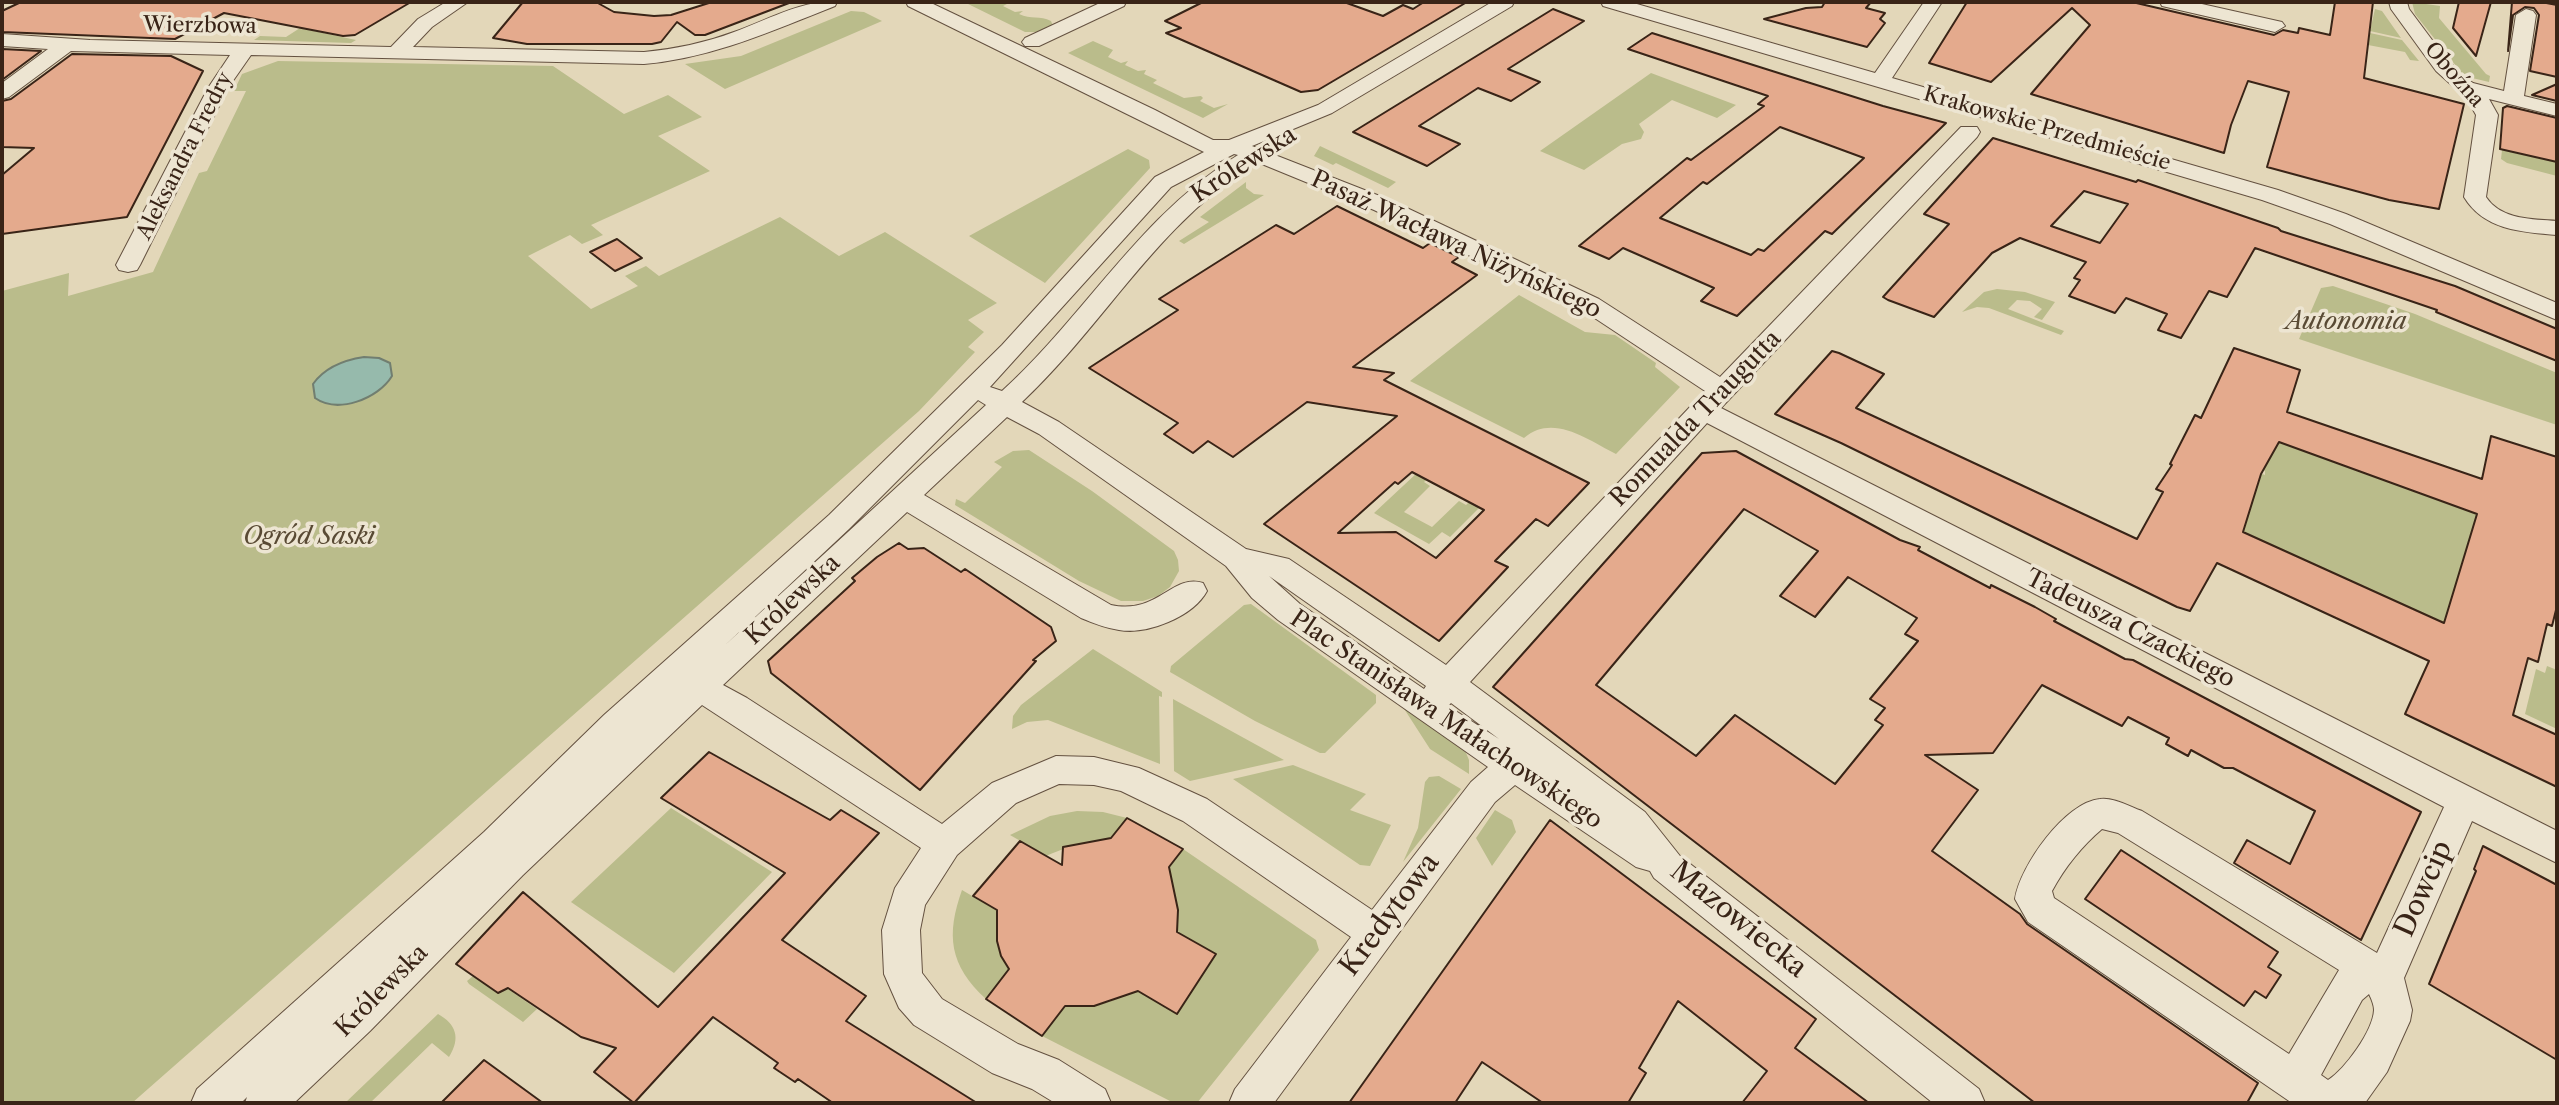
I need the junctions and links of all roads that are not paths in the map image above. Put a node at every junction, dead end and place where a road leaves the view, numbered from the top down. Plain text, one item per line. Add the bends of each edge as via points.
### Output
1 (459, 2) edge
2 (828, 2) edge
3 (915, 2) edge
4 (950, 2) edge
5 (1118, 2) edge
6 (1505, 2) edge
7 (1610, 2) edge
8 (1933, 2) edge
9 (2169, 2) edge
10 (2398, 2) edge
11 (2198, 5) edge
12 (2526, 15) dead end
13 (2276, 26) dead end
14 (2, 40) edge
15 (1032, 42) junction
16 (68, 44) junction
17 (245, 50) junction
18 (396, 53) junction
19 (1881, 80) junction
20 (2472, 89) junction
21 (2, 93) edge
22 (2513, 100) junction
23 (1325, 109) junction
24 (2557, 110) edge
25 (1170, 128) junction
26 (1969, 132) dead end
27 (1232, 146) junction
28 (1256, 154) junction
29 (1163, 182) junction
30 (2557, 228) edge
31 (128, 265) dead end
32 (2557, 312) edge
33 (990, 396) junction
34 (1713, 400) junction
35 (903, 496) junction
36 (1237, 558) joint
37 (1192, 591) dead end
38 (686, 681) junction
39 (1437, 696) junction
40 (1555, 761) junction
41 (1515, 768) junction
42 (2465, 800) junction
43 (944, 844) junction
44 (2557, 848) edge
45 (1667, 867) junction
46 (1376, 933) junction
47 (2385, 978) junction
48 (2316, 1096) edge
49 (211, 1103) edge
50 (265, 1103) edge
51 (1091, 1103) edge
52 (1249, 1103) edge
53 (1965, 1103) edge

1 - 18 street via 425,23
2 - 18 street, Wierzbowa via 719,46 663,57
3 - 25 street
4 - 15 street
5 - 15 street
6 - 23 street, Królewska
7 - 19 street, Krakowskie Przedmieście
8 - 19 street
9 - 11 street
10 - 20 street, Oboźna via 2445,69
11 - 13 street
12 - 22 street
14 - 16 street, Wierzbowa
15 - 27 street via 1222,136
16 - 17 street, Wierzbowa
16 - 21 street
17 - 18 street, Wierzbowa
17 - 31 street, Aleksandra Fredry via 218,88
19 - 32 street, Krakowskie Przedmieście via 2270,195
20 - 22 street
20 - 30 street, Oboźna via 2487,116 2475,197 2478,204 2497,217
22 - 24 street
23 - 27 street, Królewska
23 - 28 street, Królewska via 1301,129
25 - 27 street via 1210,147
25 - 29 street via 1175,155
26 - 34 street, Romualda Traugutta
27 - 28 street, Pasaż Wacława Niżyńskiego
27 - 29 street, Królewska
28 - 33 street, Królewska via 1181,206 1139,250 1044,368
28 - 34 street, Pasaż Wacława Niżyńskiego via 1382,205 1590,304
29 - 33 street, Królewska
33 - 35 street, Królewska
33 - 36 street, Plac Stanisława Małachowskiego via 1049,428
33 - 38 street, Królewska via 839,522
34 - 39 street, Romualda Traugutta
34 - 42 street, Tadeusza Czackiego
35 - 37 street via 1111,619 1154,615
35 - 38 street, Królewska
36 - 39 street, Plac Stanisława Małachowskiego via 1282,607
38 - 43 street via 735,707
38 - 49 street, Królewska via 497,843
38 - 50 street, Królewska via 510,864
39 - 40 street, Mazowiecka
39 - 41 street, Plac Stanisława Małachowskiego
40 - 41 street, Kredytowa
40 - 45 street, Mazowiecka via 1633,823
41 - 45 street, Plac Stanisława Małachowskiego
41 - 46 street, Kredytowa via 1497,777 1483,792
42 - 44 street, Tadeusza Czackiego
42 - 47 street, Dowcip
43 - 46 street via 1004,793 1056,770 1094,771 1127,778 1195,810
43 - 51 street via 908,900 901,930 903,974 913,995 928,1012
45 - 53 street, Mazowiecka
46 - 52 street, Kredytowa
47 - 48 street via 2359,978 2348,986
47 - 48 street via 2393,1010 2359,1083 2337,1100
47 - 48 street via 2130,822 2099,813 2081,822 2035,884 2032,892 2041,910

